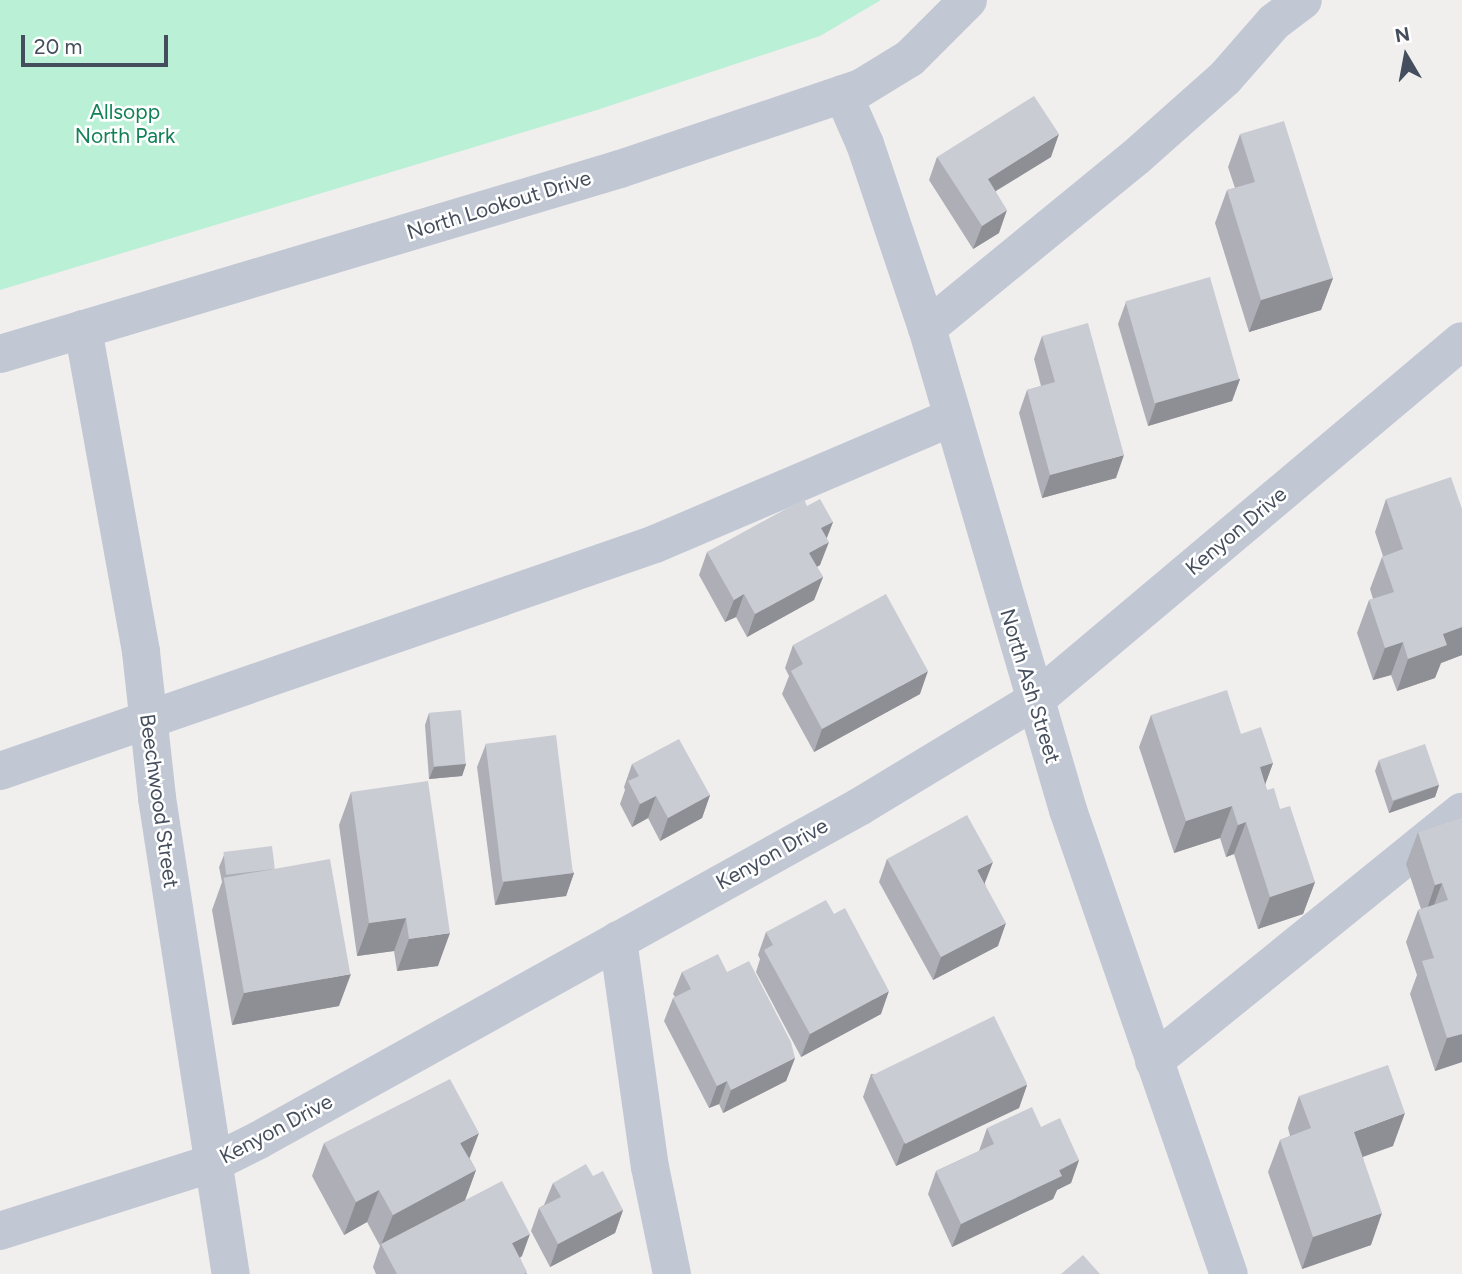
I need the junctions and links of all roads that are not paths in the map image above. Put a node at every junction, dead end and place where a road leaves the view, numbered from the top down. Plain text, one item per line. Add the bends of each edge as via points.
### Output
1 (968, 0) edge
2 (1287, 7) edge
3 (843, 94) junction
4 (927, 328) junction
5 (83, 329) junction
6 (1462, 341) edge
7 (0, 354) edge
8 (953, 417) junction
9 (1034, 701) junction
10 (147, 723) junction
11 (0, 771) edge
12 (1462, 812) edge
13 (618, 940) junction
14 (1154, 1060) junction
15 (213, 1163) junction
16 (0, 1231) edge
17 (231, 1274) edge
18 (672, 1274) edge
19 (1229, 1274) edge

1 - 3 street, North Lookout Drive via 909,58
2 - 4 street via 1225,78
3 - 4 street, North Ash Street via 865,144
3 - 5 street, North Lookout Drive via 620,169
4 - 8 street, North Ash Street
5 - 7 street, North Lookout Drive
5 - 10 street, Beechwood Street via 141,652
6 - 9 street, Kenyon Drive
8 - 9 street, North Ash Street
8 - 10 street via 655,544
9 - 13 street, Kenyon Drive via 859,807
9 - 14 street, North Ash Street
10 - 11 street
10 - 15 street, Beechwood Street
12 - 14 street
13 - 15 street, Kenyon Drive
13 - 18 street via 650,1167
14 - 19 street, North Ash Street
15 - 16 street, Kenyon Drive
15 - 17 street, Beechwood Street

